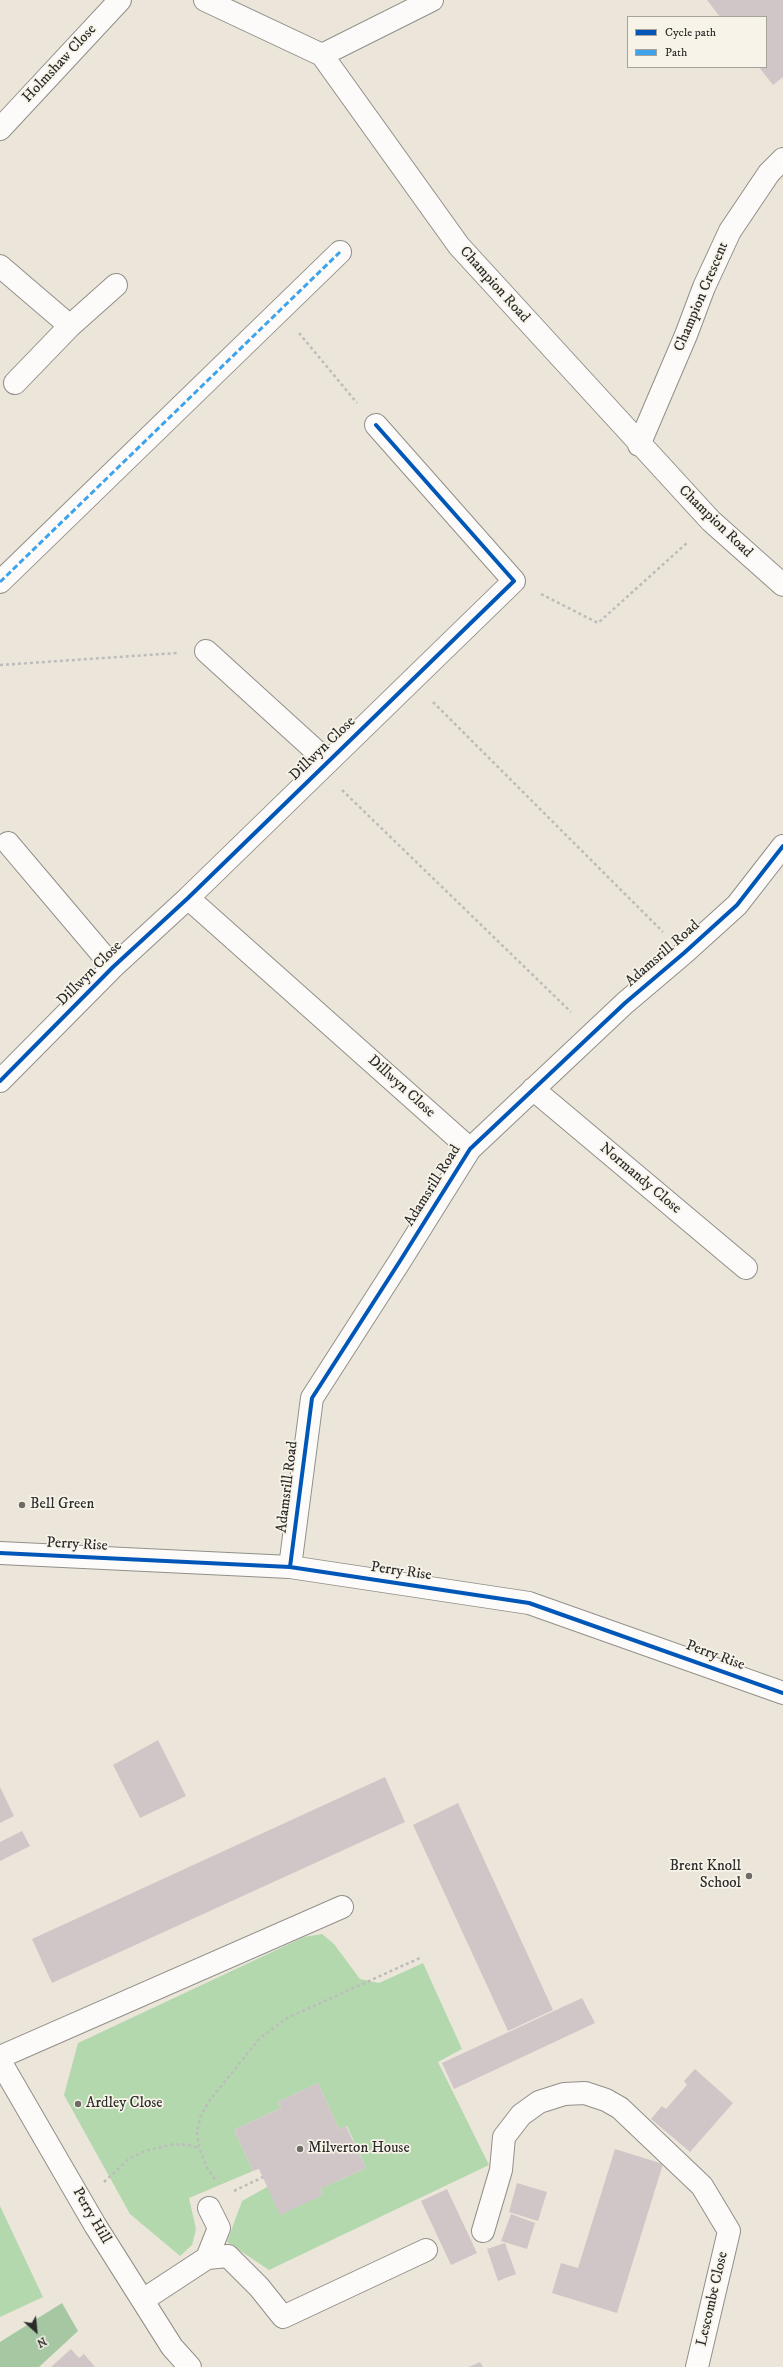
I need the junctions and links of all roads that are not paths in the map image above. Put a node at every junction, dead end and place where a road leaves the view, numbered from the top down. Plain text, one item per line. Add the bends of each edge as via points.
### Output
1 (120, 0) edge
2 (205, 0) edge
3 (432, 0) edge
4 (322, 55) junction
5 (0, 129) edge
6 (783, 159) edge
7 (340, 252) dead end
8 (0, 266) edge
9 (116, 285) dead end
10 (70, 326) junction
11 (15, 383) dead end
12 (376, 425) road end
13 (639, 445) junction
14 (0, 582) edge
15 (783, 585) edge
16 (206, 651) road end
17 (324, 765) junction
18 (8, 843) dead end
19 (783, 846) edge
20 (188, 898) junction
21 (113, 967) junction
22 (0, 1082) edge
23 (533, 1089) junction
24 (470, 1149) junction
25 (746, 1268) dead end
26 (0, 1553) edge
27 (290, 1567) junction
28 (783, 1693) edge
29 (342, 1907) dead end
30 (0, 2057) edge
31 (0, 2061) edge
32 (209, 2208) dead end
33 (483, 2231) dead end
34 (426, 2250) dead end
35 (207, 2258) junction
36 (143, 2300) junction
37 (190, 2367) edge
38 (697, 2367) edge

1 - 5 street, Holmshaw Close
2 - 4 street, Champion Road
3 - 4 street
4 - 13 street, Champion Road via 459,246
6 - 13 street, Champion Crescent via 769,173 730,231 704,287
7 - 14 street
8 - 10 street
9 - 10 street
10 - 11 street
12 - 17 street, Dillwyn Close via 514,581
13 - 15 street, Champion Road via 711,521
16 - 17 street, Dillwyn Close
17 - 20 street, Dillwyn Close
18 - 21 street, Dillwyn Close
19 - 23 street, Adamsrill Road via 737,905 625,1002
20 - 21 street, Dillwyn Close
20 - 24 street, Dillwyn Close
21 - 22 street, Dillwyn Close
23 - 24 street, Adamsrill Road
23 - 25 street, Normandy Close
24 - 27 street, Adamsrill Road via 312,1398
26 - 27 street, Perry Rise
27 - 28 street, Perry Rise via 529,1603
29 - 30 street
31 - 36 street, Perry Hill via 95,2225
32 - 35 street via 219,2228
33 - 38 street, Lescombe Close via 501,2170 504,2137 521,2115 539,2102 564,2094 585,2093 620,2108 702,2186 729,2231
34 - 35 street via 283,2317 259,2287 228,2256
35 - 36 street
36 - 37 street, Perry Hill via 172,2346

